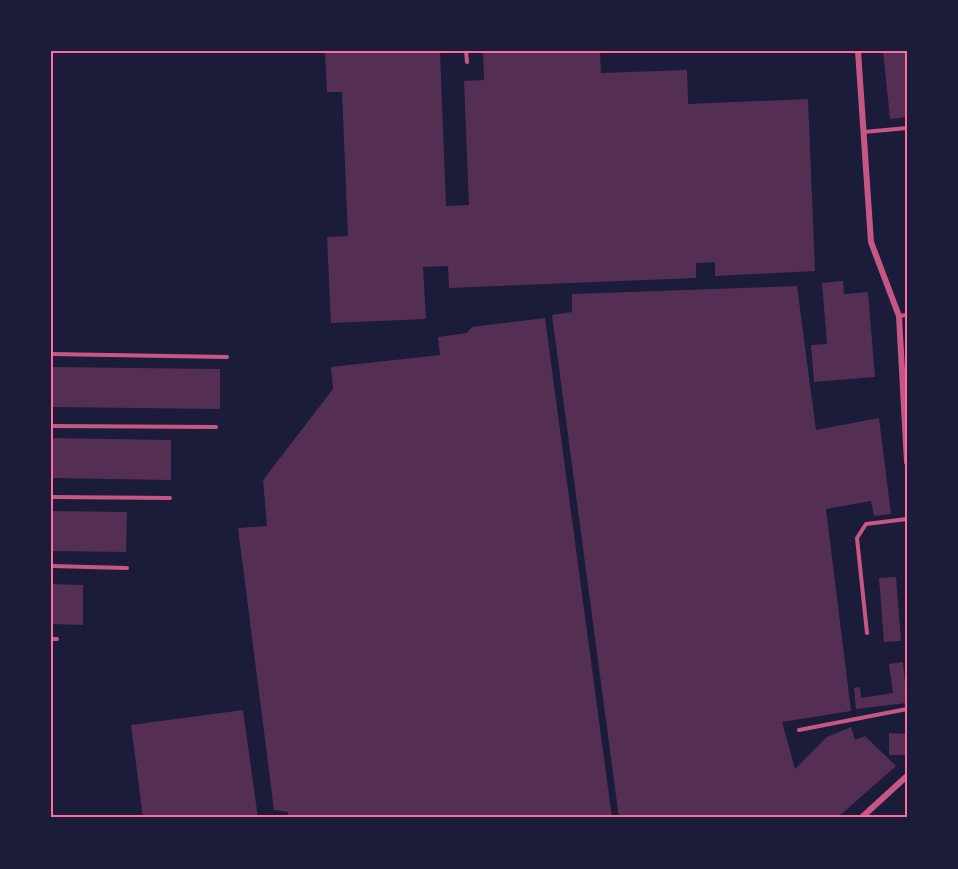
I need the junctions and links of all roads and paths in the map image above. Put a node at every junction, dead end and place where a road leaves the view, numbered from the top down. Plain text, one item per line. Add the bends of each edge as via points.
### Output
1 (466, 51) edge
2 (858, 51) edge
3 (467, 62) dead end
4 (907, 128) edge
5 (863, 132) junction
6 (907, 315) edge
7 (899, 316) junction
8 (51, 354) edge
9 (227, 357) dead end
10 (51, 426) edge
11 (216, 427) dead end
12 (907, 462) edge
13 (51, 497) edge
14 (170, 498) dead end
15 (907, 519) edge
16 (51, 566) edge
17 (127, 568) dead end
18 (867, 633) dead end
19 (907, 709) edge
20 (799, 730) dead end
21 (907, 776) edge
22 (861, 818) edge

1 - 3 lane
2 - 5 street
4 - 5 lane
5 - 7 street via 872,242
6 - 7 lane
7 - 12 street
8 - 9 lane
10 - 11 lane
13 - 14 lane
15 - 18 lane via 866,524 857,538
16 - 17 lane
19 - 20 lane
21 - 22 street

